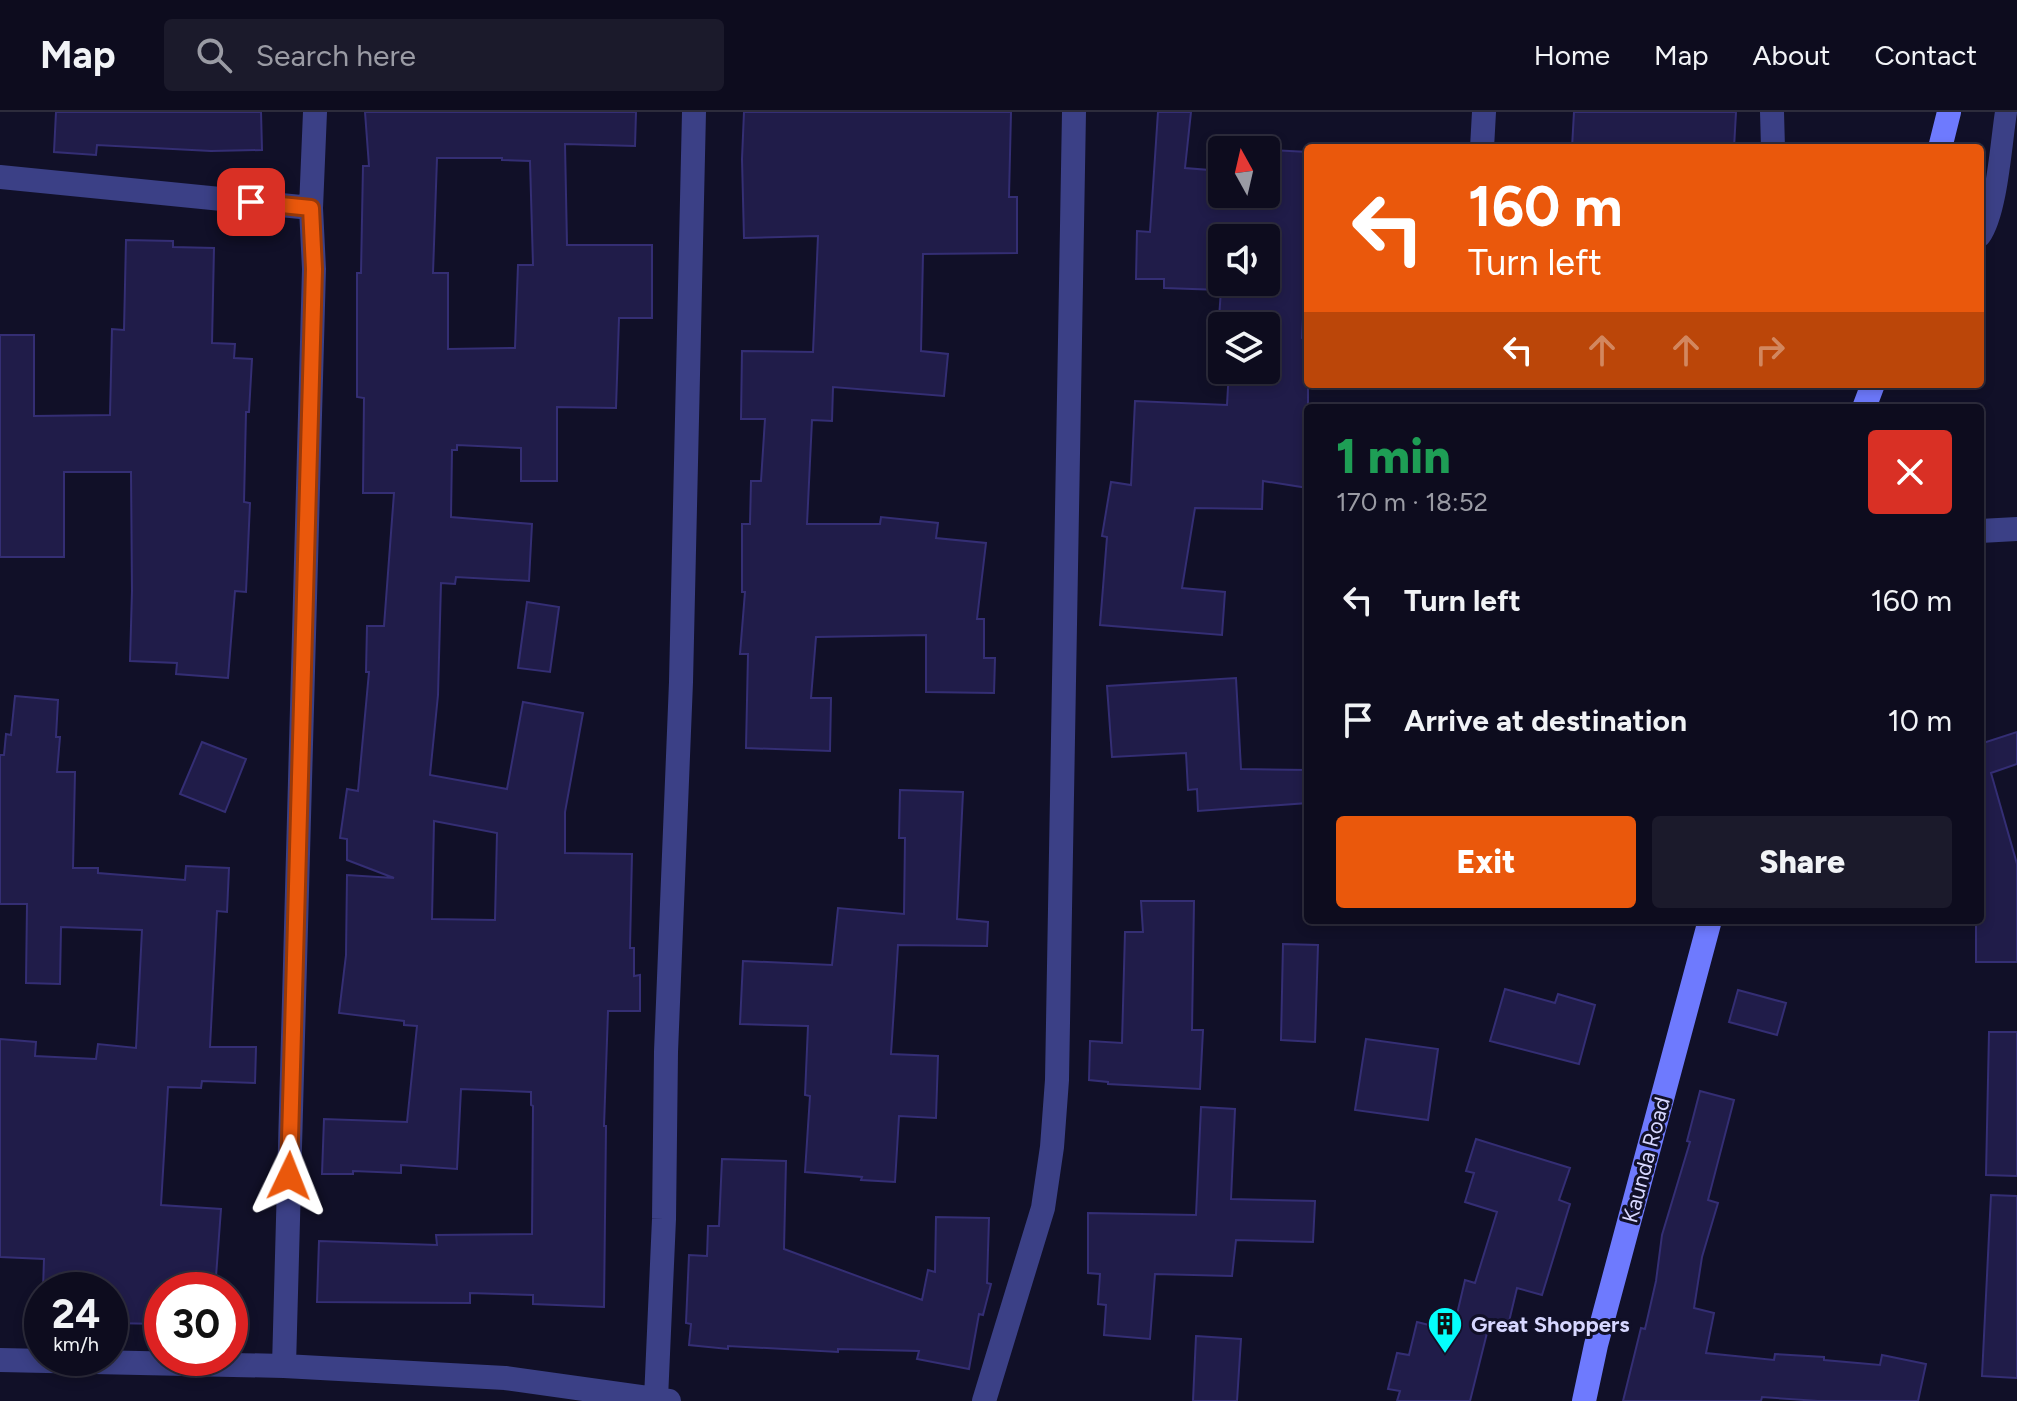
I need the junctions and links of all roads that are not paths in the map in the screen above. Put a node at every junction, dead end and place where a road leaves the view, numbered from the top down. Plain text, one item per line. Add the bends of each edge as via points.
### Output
1 (315, 112) edge
2 (694, 112) edge
3 (1074, 112) edge
4 (1484, 112) edge
5 (1772, 112) edge
6 (1949, 112) edge
7 (2006, 112) edge
8 (1482, 144) edge
9 (1773, 144) edge
10 (1941, 144) edge
11 (0, 177) edge
12 (311, 208) junction
13 (1984, 230) edge
14 (2017, 529) edge
15 (1984, 531) edge
16 (1709, 924) edge
17 (0, 1360) edge
18 (284, 1366) junction
19 (662, 1400) edge
20 (984, 1401) edge
21 (1584, 1401) edge

1 - 12 street
2 - 19 street via 666,1052
3 - 20 street via 1057,1080 1043,1208
4 - 8 street
5 - 9 street
6 - 10 street
7 - 13 lane
11 - 12 street
12 - 18 street via 314,269
14 - 15 street
16 - 21 street, Kaunda Road
17 - 18 street
18 - 19 street via 505,1378

